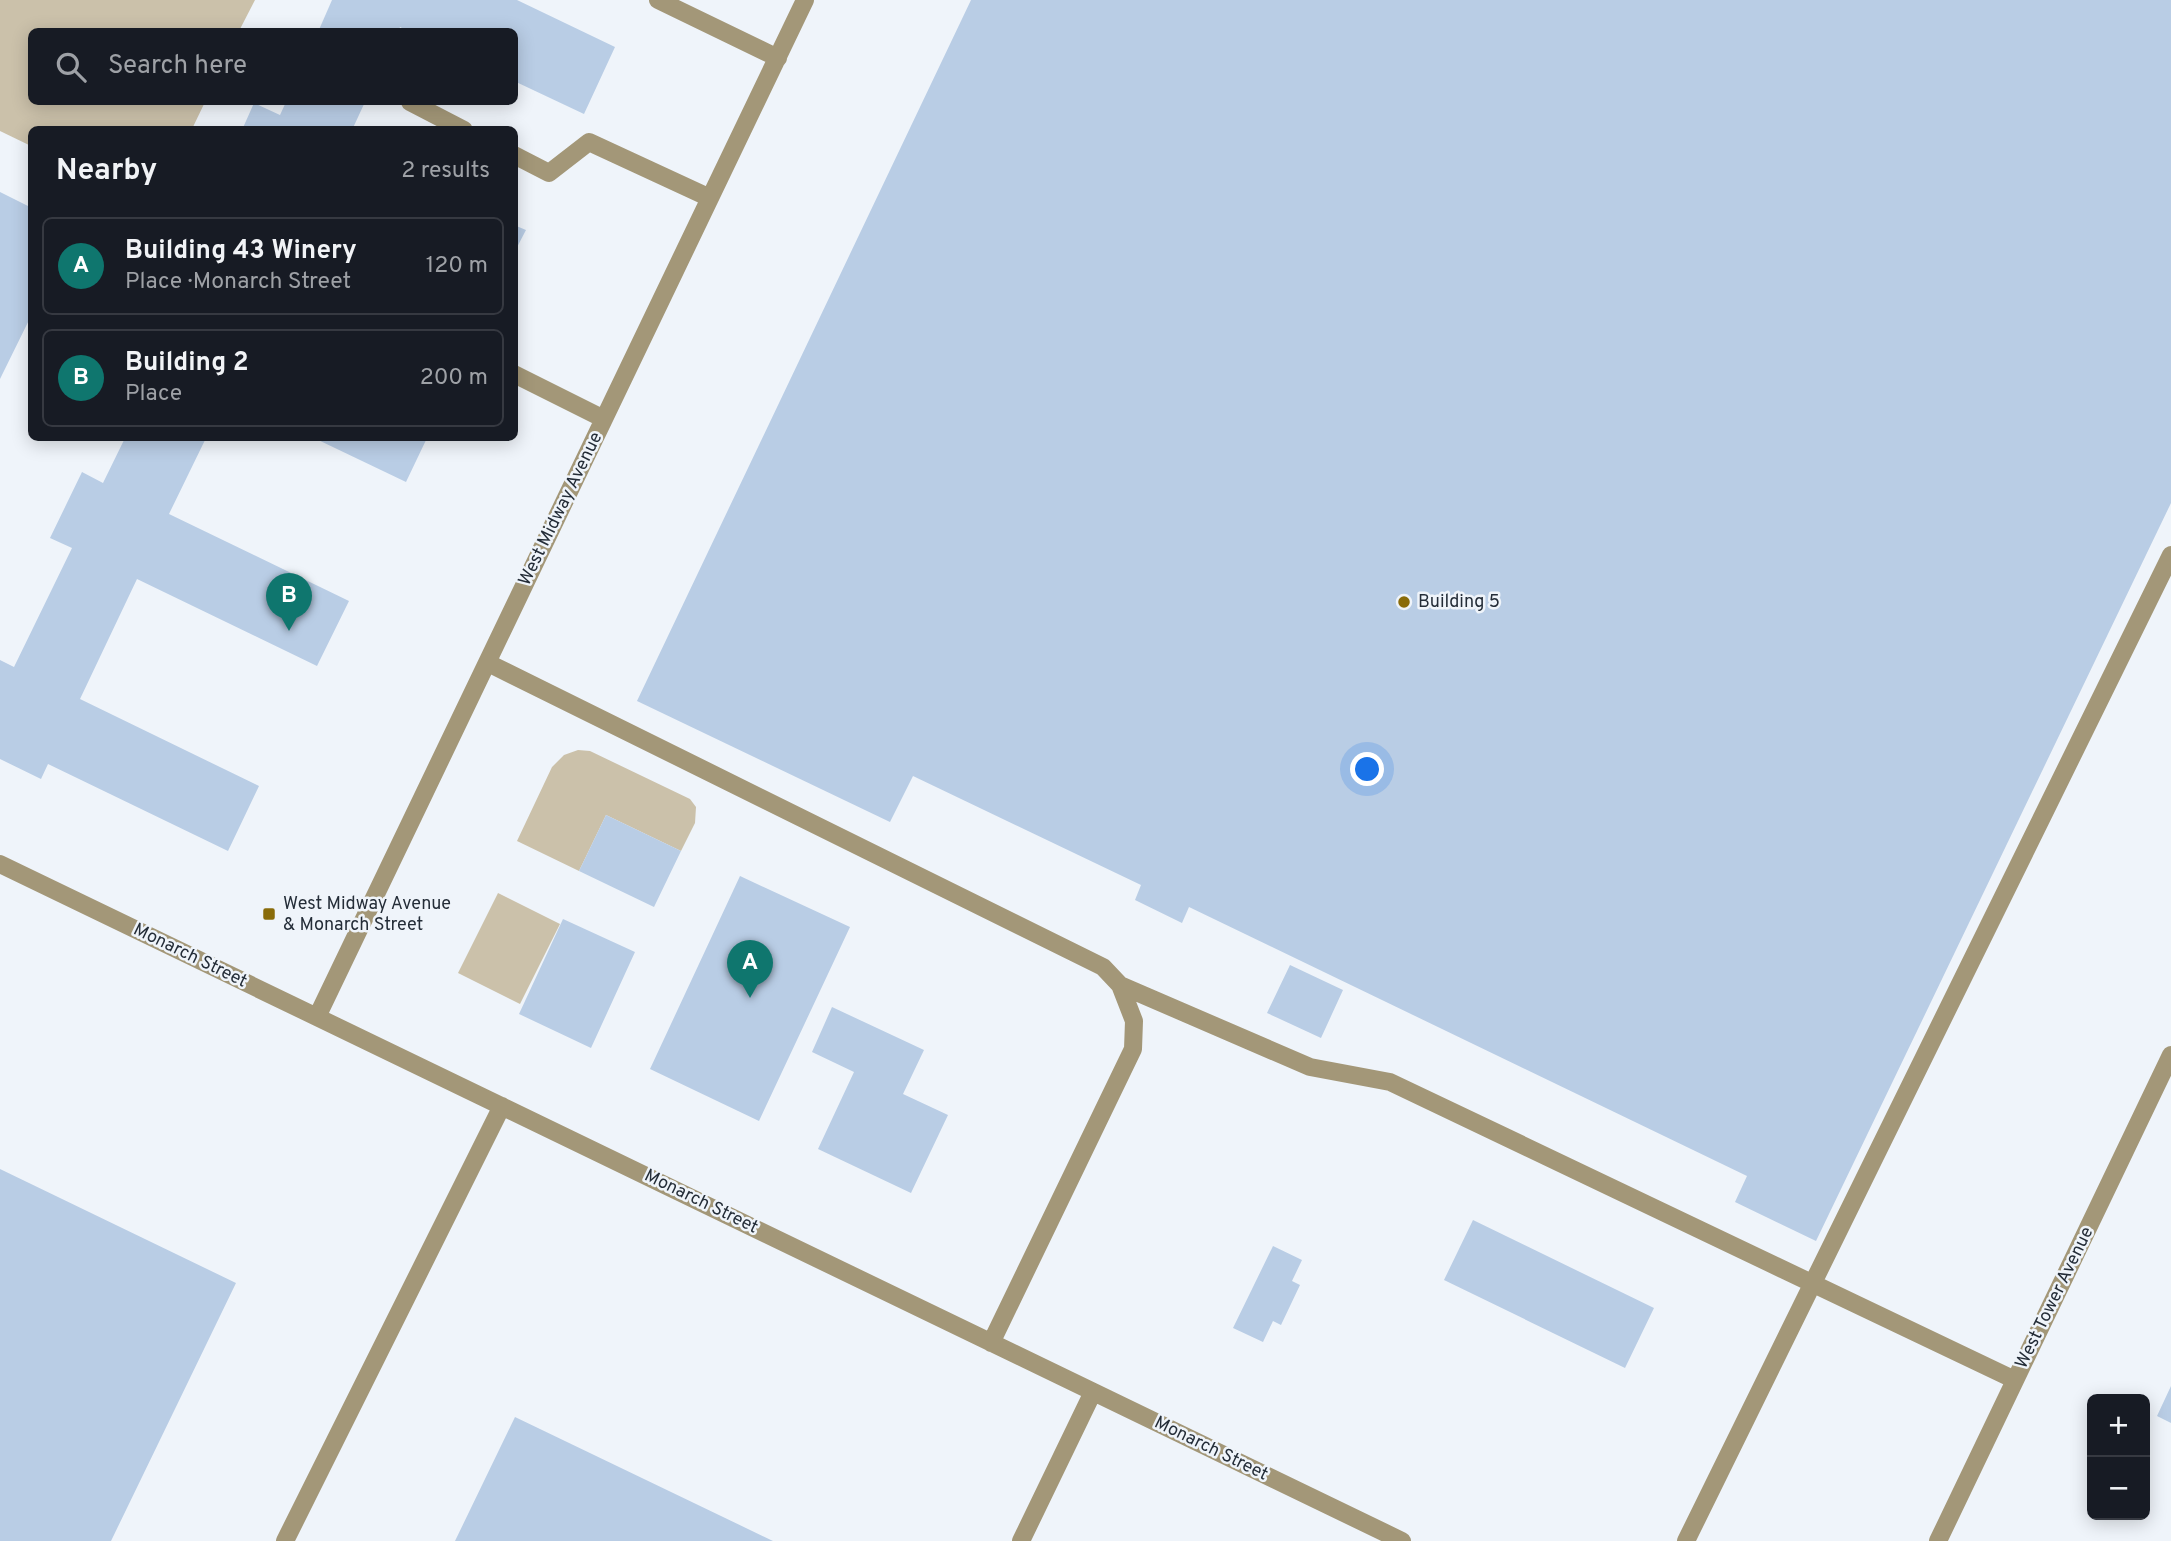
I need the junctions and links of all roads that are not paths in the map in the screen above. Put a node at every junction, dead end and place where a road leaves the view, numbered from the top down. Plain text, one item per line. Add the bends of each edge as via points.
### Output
1 (659, 0) edge
2 (805, 0) edge
3 (778, 58) junction
4 (416, 105) edge
5 (456, 126) edge
6 (518, 157) edge
7 (710, 198) junction
8 (518, 376) edge
9 (604, 419) junction
10 (2171, 555) edge
11 (488, 663) junction
12 (0, 864) edge
13 (1120, 985) junction
14 (317, 1017) junction
15 (2171, 1055) edge
16 (502, 1106) junction
17 (1813, 1284) junction
18 (991, 1343) junction
19 (2015, 1380) junction
20 (1093, 1392) junction
21 (285, 1541) edge
22 (1021, 1541) edge
23 (1402, 1541) edge
24 (1686, 1541) edge
25 (1938, 1541) edge

1 - 3 street
2 - 3 street, West Midway Avenue
3 - 7 street, West Midway Avenue
4 - 5 street
6 - 7 street via 549,173 589,142
7 - 9 street, West Midway Avenue
8 - 9 street
9 - 11 street, West Midway Avenue
10 - 17 street
11 - 13 street via 1103,967
11 - 14 street, West Midway Avenue
12 - 14 street, Monarch Street
13 - 17 street via 1310,1067 1390,1082
13 - 18 street via 1134,1021 1133,1049
14 - 16 street, Monarch Street
15 - 19 street, West Tower Avenue
16 - 18 street, Monarch Street
16 - 21 street
17 - 19 street
17 - 24 street
18 - 20 street, Monarch Street
19 - 25 street, West Tower Avenue
20 - 22 street
20 - 23 street, Monarch Street

